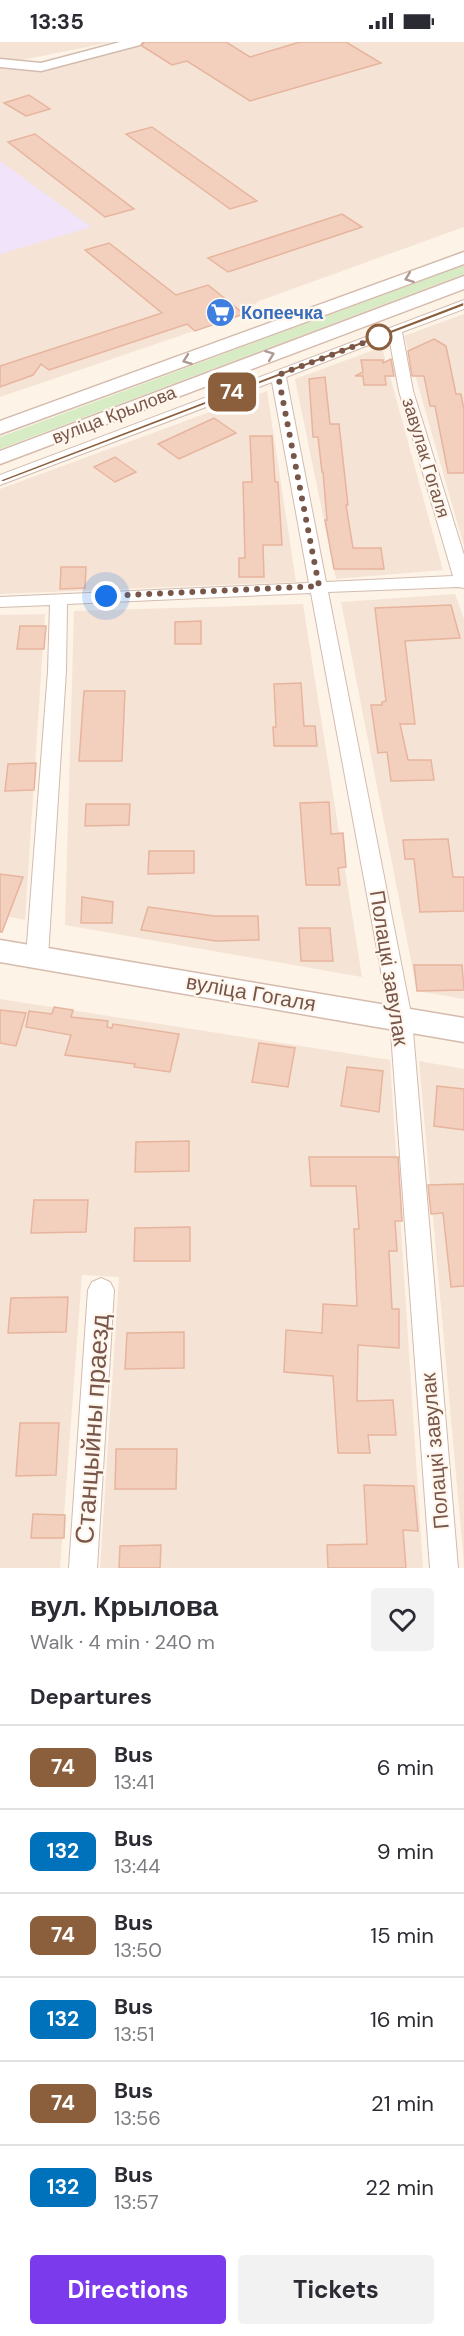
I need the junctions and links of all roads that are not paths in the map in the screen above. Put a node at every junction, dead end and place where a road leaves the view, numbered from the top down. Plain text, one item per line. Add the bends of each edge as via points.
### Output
1 (135, 42) edge
2 (0, 63) edge
3 (464, 258) edge
4 (464, 282) edge
5 (464, 304) edge
6 (395, 331) junction
7 (278, 375) junction
8 (0, 428) edge
9 (0, 458) edge
10 (0, 480) edge
11 (464, 581) edge
12 (319, 586) junction
13 (59, 599) junction
14 (0, 602) edge
15 (0, 951) edge
16 (37, 957) junction
17 (401, 1019) junction
18 (464, 1030) edge
19 (101, 1290) dead end
20 (83, 1568) edge
21 (444, 1568) edge

1 - 2 street via 41,67
3 -> 8 main road, вуліца Крылова
9 -> 4 main road, вуліца Крылова
5 - 6 street
6 - 7 street
6 - 11 street, завулак Гогаля via 406,392
7 - 10 street
7 - 12 street, Полацкі завулак
11 - 12 street
12 - 13 street
12 - 17 street, Полацкі завулак
13 - 14 street
13 - 16 street
15 - 16 main road, вуліца Гогаля
16 - 17 main road, вуліца Гогаля
17 - 18 main road, вуліца Гогаля
17 - 21 street, Полацкі завулак
19 - 20 street, Станцыйны праезд

